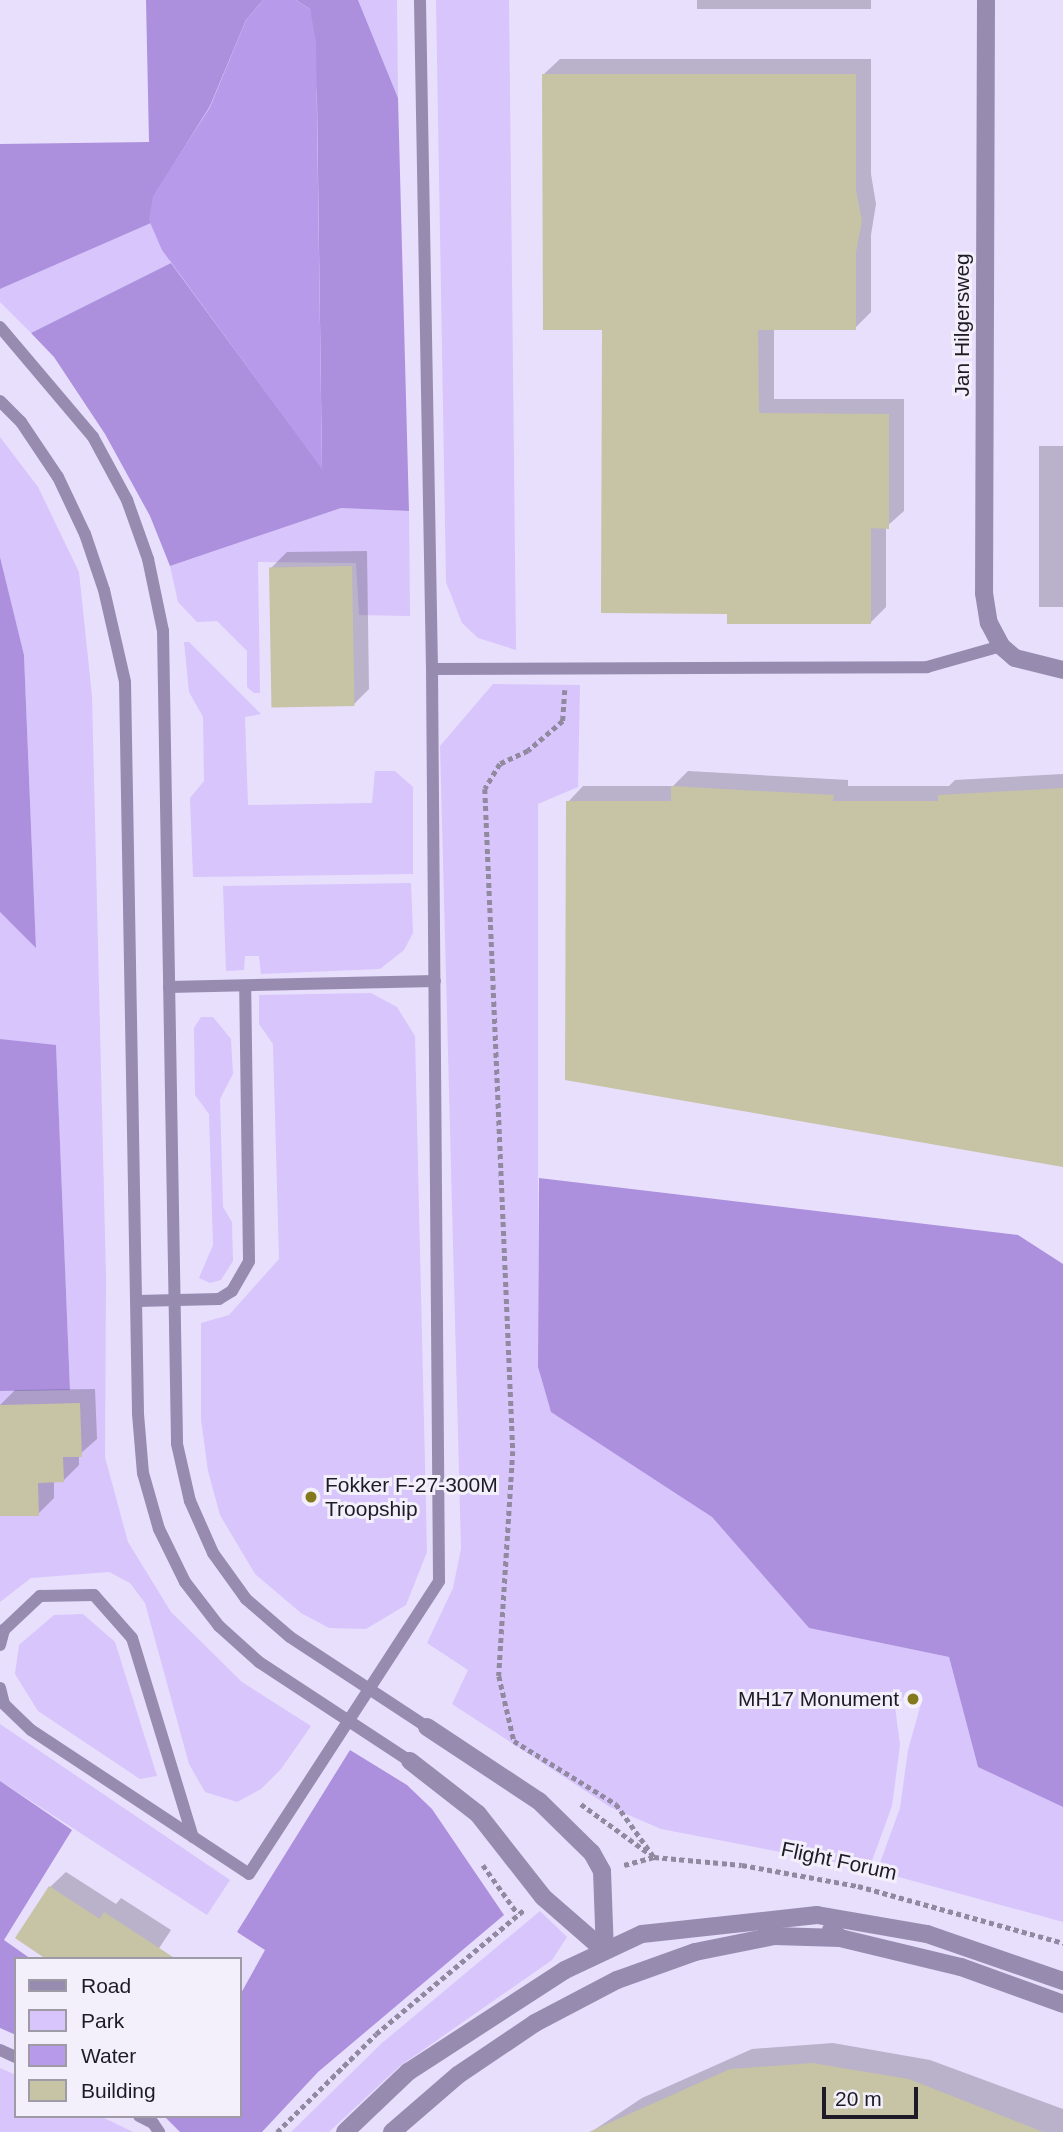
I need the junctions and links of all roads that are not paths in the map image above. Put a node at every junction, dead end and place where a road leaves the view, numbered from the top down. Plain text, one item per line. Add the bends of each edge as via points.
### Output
1 (420, 0) edge
2 (986, 0) edge
3 (0, 327) edge
4 (0, 401) edge
5 (1002, 646) junction
6 (432, 669) junction
7 (1063, 670) edge
8 (435, 981) junction
9 (169, 987) junction
10 (245, 987) junction
11 (175, 1300) junction
12 (137, 1301) junction
13 (0, 1645) edge
14 (0, 1688) edge
15 (370, 1690) junction
16 (349, 1722) junction
17 (427, 1727) joint
18 (410, 1761) joint
19 (193, 1837) junction
20 (817, 1915) junction
21 (774, 1936) junction
22 (839, 1938) junction
23 (605, 1951) junction
24 (1063, 1981) edge
25 (1063, 2004) edge
26 (142, 2118) edge
27 (159, 2132) edge
28 (345, 2132) edge
29 (392, 2132) edge

1 - 6 lane
2 - 5 street, Jan Hilgersweg via 984,593 989,622
3 - 9 lane via 93,437 127,499 148,559 163,631
4 - 12 lane via 21,422 58,477 85,534 104,590 125,682
5 - 6 lane via 927,667
5 - 7 street via 1015,658
6 - 8 lane
8 - 10 lane
8 - 15 lane via 439,1581
9 - 10 lane
9 - 11 lane
10 - 11 lane via 249,1261 232,1291 219,1299
11 - 12 lane
11 - 15 lane via 177,1444 190,1501 213,1553 246,1599 290,1637
12 - 16 lane via 143,1473 185,1582 219,1626 259,1662
13 - 19 lane via 4,1630 40,1596 94,1595 132,1638
14 - 19 lane via 4,1704 31,1730
15 - 16 lane
15 - 17 lane
16 - 18 lane
16 - 19 lane via 249,1874
17 - 23 street via 539,1801 576,1835 602,1871
18 - 23 street via 478,1814 543,1897
20 - 21 street
20 - 22 street
20 - 23 street via 642,1934
20 - 24 street via 928,1934
21 - 22 street
21 - 29 street via 695,1952 617,1980 535,2023 468,2068
22 - 25 street via 961,1967
23 - 28 street via 565,1970 408,2072
26 - 27 lane

